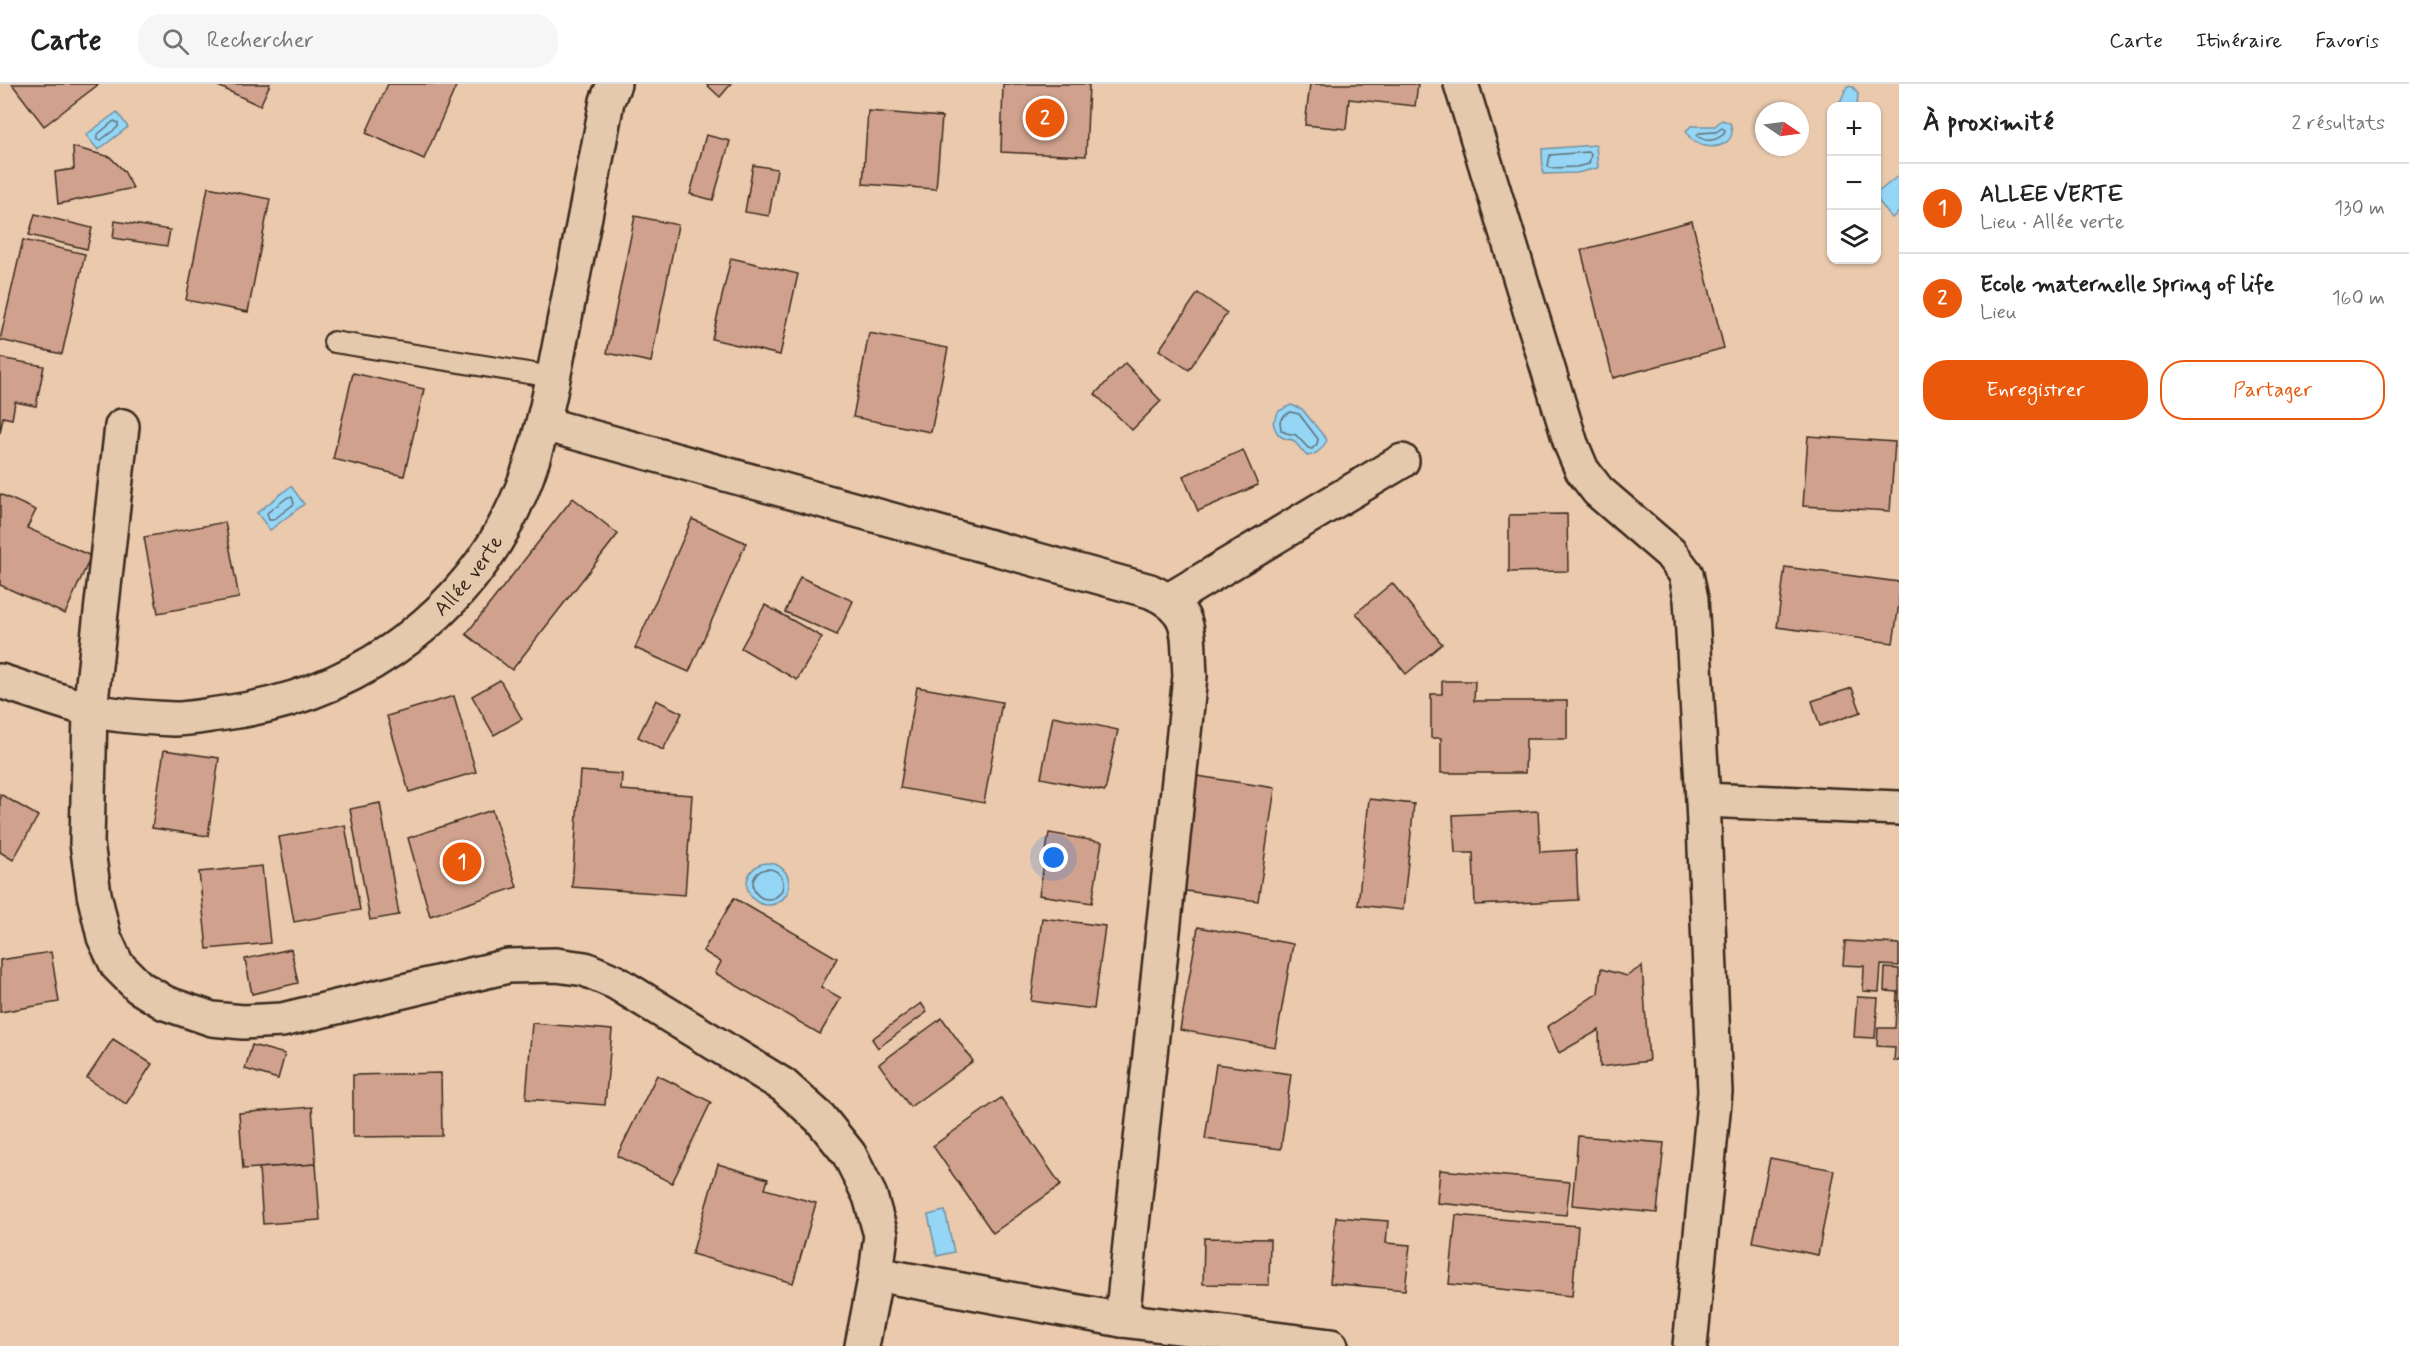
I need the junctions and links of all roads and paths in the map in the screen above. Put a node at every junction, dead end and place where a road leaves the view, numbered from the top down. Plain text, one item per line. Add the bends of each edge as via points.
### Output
1 (614, 84) edge
2 (1461, 84) edge
3 (334, 342) dead end
4 (553, 377) junction
5 (544, 424) junction
6 (122, 426) dead end
7 (1402, 461) dead end
8 (1169, 600) junction
9 (0, 681) edge
10 (90, 710) junction
11 (1703, 800) junction
12 (1899, 808) edge
13 (876, 1274) junction
14 (1122, 1320) junction
15 (862, 1346) edge
16 (1331, 1346) edge
17 (1690, 1346) edge

1 - 4 street, Allée verte via 607,101
2 - 11 street via 1582,470 1598,491 1670,554 1686,574 1691,599
3 - 4 lane
4 - 5 street, Allée verte
5 - 8 street via 1139,588
5 - 10 street, Allée verte via 508,519 488,551 458,592 424,627 390,653 326,686 246,710 175,719
6 - 10 street
7 - 8 street
8 - 14 street via 1186,620 1190,676
9 - 10 street, Allée verte
10 - 13 street via 87,843 94,894 117,964 140,987 165,1003 212,1019 243,1022 282,1020 508,966 535,963 585,969 615,982 783,1085 820,1118 849,1154 870,1196 880,1235
11 - 12 street
11 - 17 street via 1715,1092
13 - 14 street
13 - 15 street
14 - 16 street

